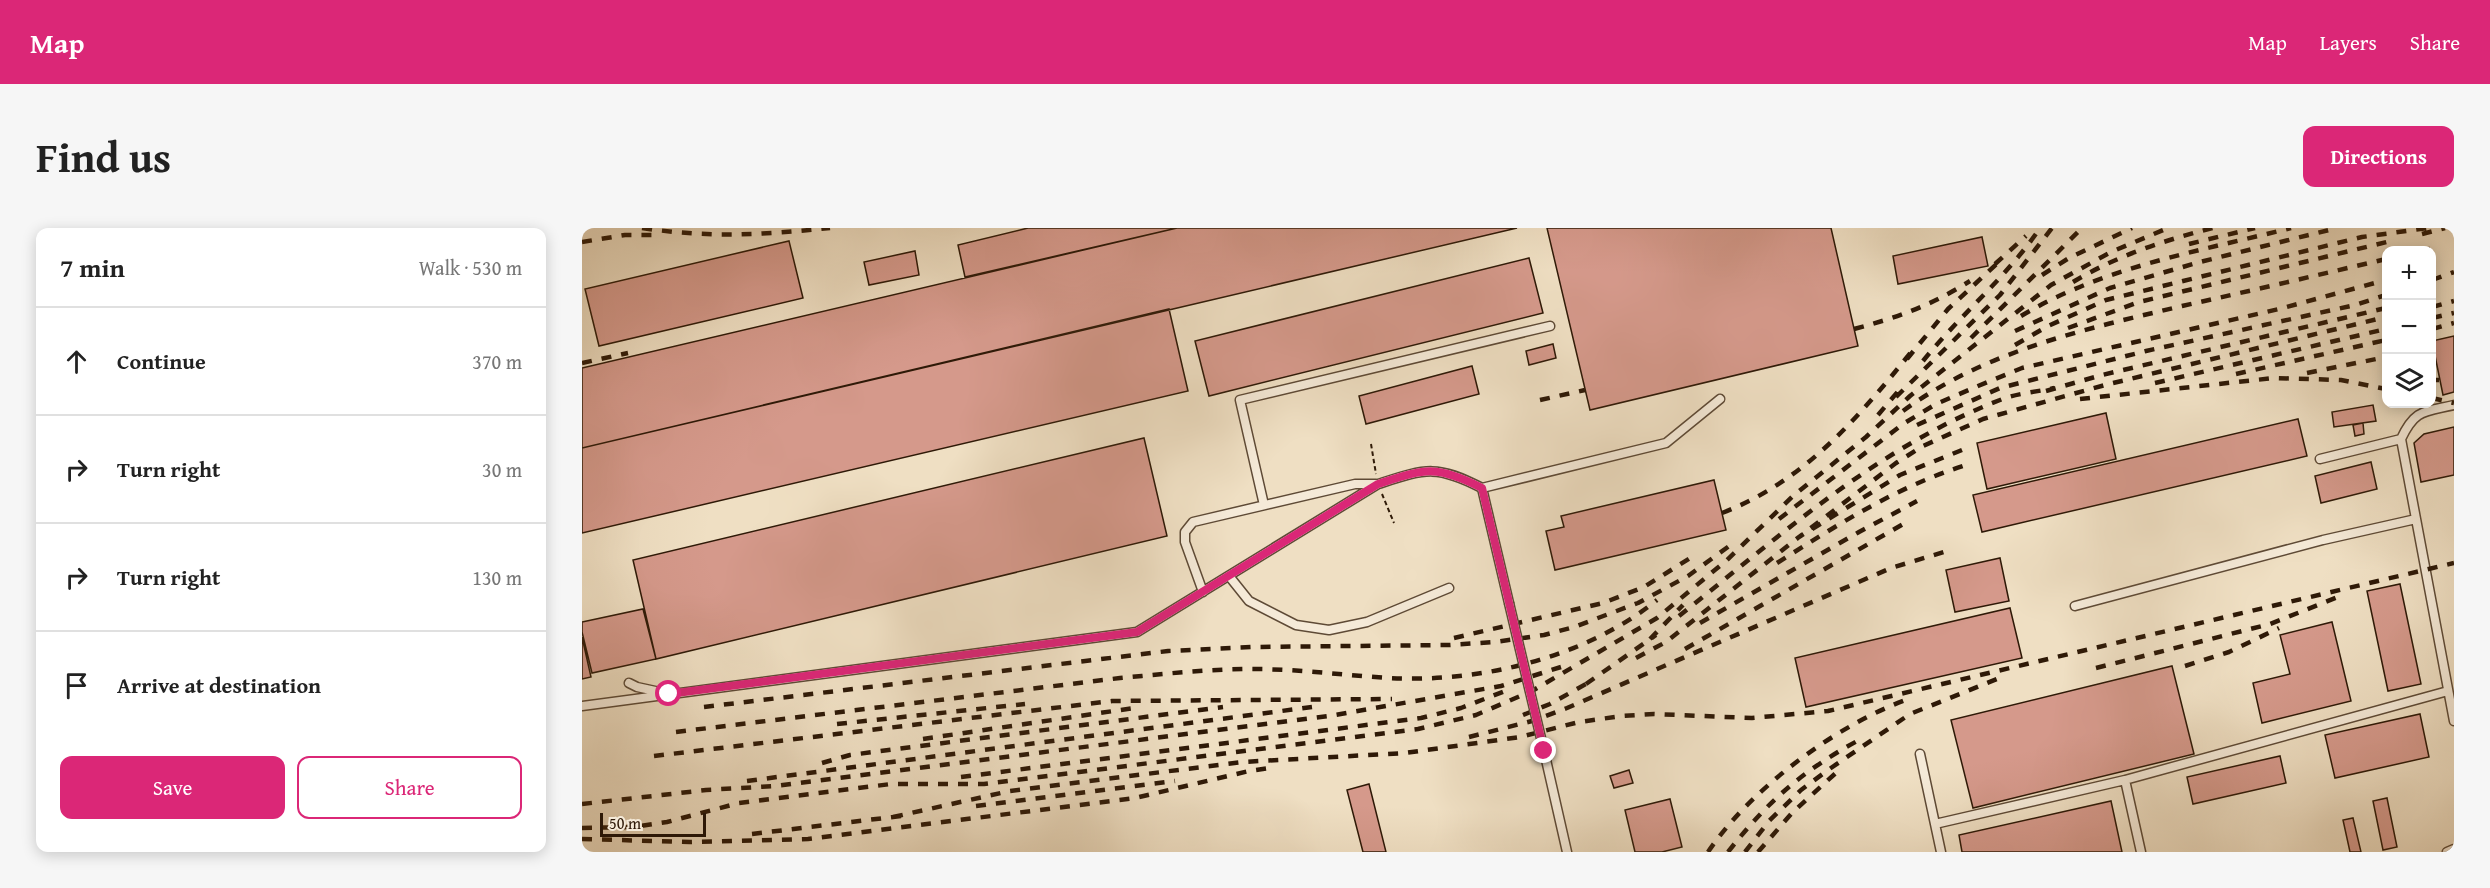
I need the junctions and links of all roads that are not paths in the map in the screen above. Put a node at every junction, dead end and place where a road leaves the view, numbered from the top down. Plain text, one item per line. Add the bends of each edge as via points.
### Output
1 (1550, 326) dead end
2 (1720, 399) dead end
3 (2454, 405) edge
4 (2401, 440) junction
5 (2320, 459) dead end
6 (1378, 484) junction
7 (1482, 488) junction
8 (1264, 506) junction
9 (2416, 519) junction
10 (1229, 576) junction
11 (1449, 588) dead end
12 (1203, 592) junction
13 (2074, 606) dead end
14 (629, 683) dead end
15 (2448, 690) junction
16 (669, 694) junction
17 (582, 706) edge
18 (2454, 721) edge
19 (1920, 754) dead end
20 (2125, 780) junction
21 (1935, 824) junction
22 (2454, 849) edge
23 (1567, 852) edge
24 (1941, 852) edge
25 (2141, 852) edge
26 (2447, 852) edge

1 - 8 lane via 1240,400
2 - 7 lane via 1666,443
3 - 4 lane via 2420,413
4 - 5 lane
4 - 9 lane
6 - 7 lane via 1422,470 1456,474
6 - 8 lane via 1355,484
6 - 10 lane
7 - 23 lane, bridge
8 - 12 lane via 1193,522 1185,532
9 - 13 lane
9 - 15 lane
10 - 11 lane via 1249,601 1296,625 1329,630 1367,621
10 - 12 lane
12 - 16 lane via 1137,632
14 - 16 lane
15 - 18 lane
15 - 20 lane
16 - 17 lane
19 - 21 lane
20 - 21 lane
20 - 25 lane
21 - 24 lane
22 - 26 lane

